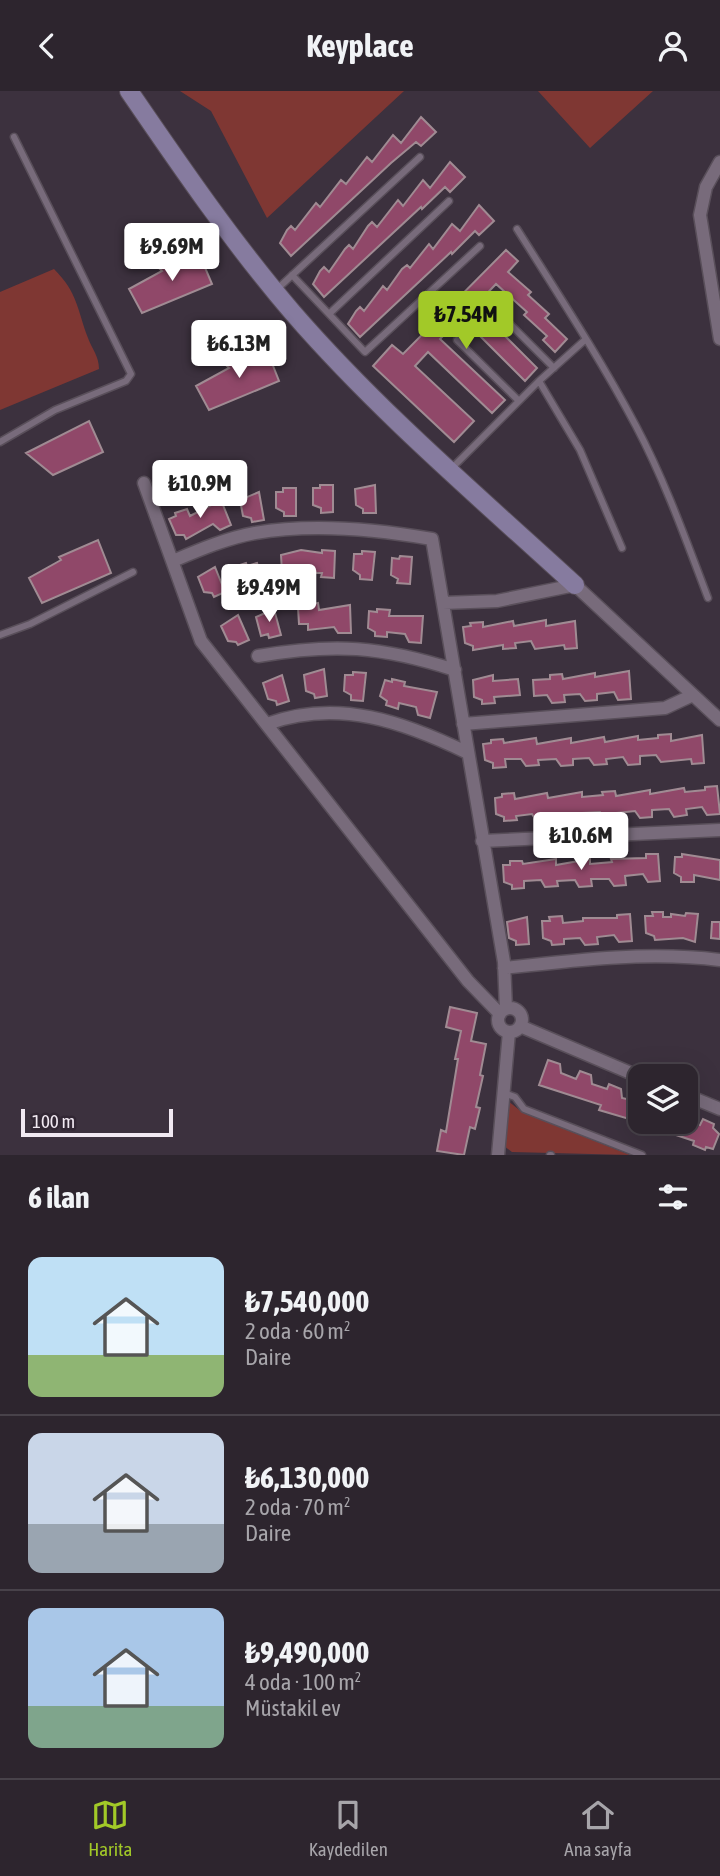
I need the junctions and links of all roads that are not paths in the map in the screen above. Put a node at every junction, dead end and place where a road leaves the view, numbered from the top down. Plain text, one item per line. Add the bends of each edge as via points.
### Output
1 (129, 91) edge
2 (14, 137) dead end
3 (420, 157) dead end
4 (720, 162) edge
5 (449, 201) dead end
6 (517, 229) dead end
7 (480, 246) dead end
8 (292, 275) junction
9 (275, 291) junction
10 (488, 302) dead end
11 (329, 314) junction
12 (586, 339) junction
13 (720, 339) edge
14 (457, 340) dead end
15 (554, 368) junction
16 (539, 381) junction
17 (519, 401) junction
18 (0, 442) edge
19 (450, 470) junction
20 (144, 483) dead end
21 (622, 548) dead end
22 (173, 561) junction
23 (133, 572) dead end
24 (575, 585) junction
25 (708, 598) dead end
26 (443, 603) junction
27 (0, 635) edge
28 (258, 656) dead end
29 (455, 670) junction
30 (693, 695) junction
31 (720, 720) edge
32 (267, 724) junction
33 (463, 725) junction
34 (468, 753) junction
35 (720, 831) edge
36 (482, 841) junction
37 (720, 960) edge
38 (504, 968) junction
39 (503, 1011) junction
40 (515, 1029) junction
41 (628, 1072) edge
42 (502, 1093) junction
43 (698, 1100) edge
44 (720, 1109) edge
45 (498, 1155) edge
46 (642, 1155) edge

1 - 9 street via 228,233
2 - 18 lane via 131,374 126,381 55,410
3 - 8 lane
4 - 13 street via 706,187 700,215
5 - 11 lane
6 - 12 lane
7 - 11 lane via 365,352
8 - 9 lane
8 - 11 lane
9 - 19 street via 366,392
10 - 15 lane
12 - 15 lane
12 - 25 lane via 643,440
14 - 17 lane
15 - 16 lane
16 - 17 lane
16 - 21 lane via 580,450
17 - 19 lane
19 - 24 street
20 - 22 street
22 - 26 street via 255,533 361,528 404,534 432,539
22 - 32 street via 201,641
23 - 27 lane
24 - 26 street via 497,601
24 - 30 street
26 - 29 street
28 - 29 street via 312,647 363,648 406,654
29 - 33 street
30 - 31 street
30 - 33 street via 665,708
32 - 34 street via 289,716 348,712 387,719
32 - 39 street via 468,981
33 - 34 street
34 - 36 street
35 - 36 street
36 - 38 street
37 - 38 street via 688,956 585,959
38 - 39 street
39 - 40 street via 500,1025
39 - 40 street via 520,1013
40 - 41 street
40 - 42 street
42 - 45 street
42 - 46 lane via 515,1097 524,1109
43 - 44 street

